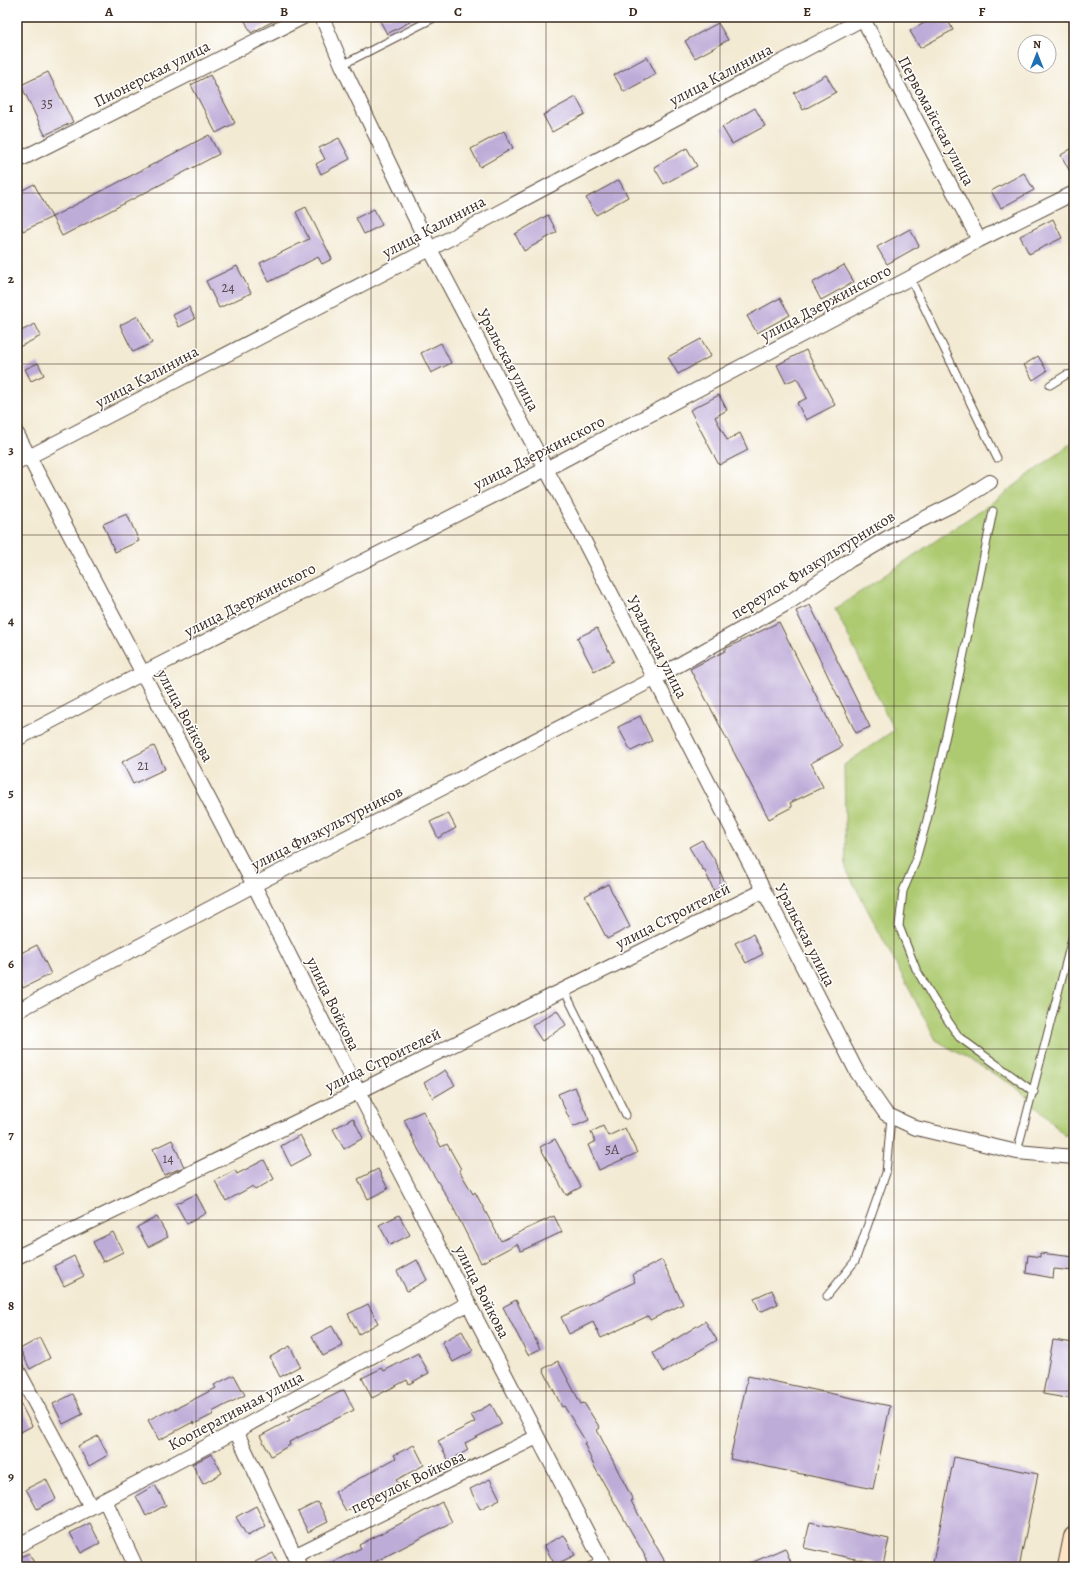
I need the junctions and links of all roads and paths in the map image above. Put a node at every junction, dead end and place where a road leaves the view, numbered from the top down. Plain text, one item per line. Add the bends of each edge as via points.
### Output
1 (303, 17) edge
2 (322, 17) edge
3 (436, 17) edge
4 (864, 17) edge
5 (342, 65) junction
6 (17, 161) edge
7 (1074, 193) edge
8 (980, 240) junction
9 (430, 248) junction
10 (910, 278) junction
11 (1074, 374) edge
12 (1050, 385) dead end
13 (17, 434) edge
14 (997, 458) dead end
15 (23, 460) edge
16 (546, 469) junction
17 (990, 482) dead end
18 (993, 511) dead end
19 (143, 673) junction
20 (654, 679) junction
21 (17, 739) edge
22 (254, 885) junction
23 (763, 890) junction
24 (1074, 931) edge
25 (564, 990) junction
26 (17, 1011) edge
27 (358, 1092) junction
28 (1034, 1092) junction
29 (626, 1115) dead end
30 (891, 1117) junction
31 (1017, 1152) junction
32 (1074, 1157) edge
33 (17, 1258) edge
34 (827, 1296) dead end
35 (469, 1303) junction
36 (17, 1370) edge
37 (236, 1431) junction
38 (537, 1437) junction
39 (105, 1500) junction
40 (91, 1507) junction
41 (1074, 1537) edge
42 (17, 1546) edge
43 (297, 1562) edge
44 (598, 1565) edge
45 (136, 1567) edge
46 (1068, 1567) edge

1 - 6 street, Пионерская улица
2 - 5 street, Уральская улица
3 - 5 lane
4 - 8 street, Первомайская улица
4 - 9 street, улица Калинина
5 - 9 street, Уральская улица
7 - 8 street, улица Дзержинского
8 - 10 street, улица Дзержинского
9 - 15 street, улица Калинина
9 - 16 street, Уральская улица
10 - 14 lane
10 - 16 street, улица Дзержинского
11 - 12 lane via 1066,375
13 - 15 street, улица Войкова
15 - 19 street, улица Войкова
16 - 19 street, улица Дзержинского
16 - 20 street, Уральская улица
17 - 20 street, переулок Физкультурников via 960,501 901,530 850,560 791,601
18 - 28 lane via 926,820 915,863 903,891 900,926 916,969 959,1037
19 - 21 street, улица Дзержинского
19 - 22 street, улица Войкова
20 - 22 street, улица Физкультурников
20 - 23 street, Уральская улица
22 - 26 street, улица Физкультурников
22 - 27 street, улица Войкова
23 - 25 street, улица Строителей
23 - 30 street, Уральская улица via 857,1072 886,1114
24 - 28 lane
25 - 27 street, улица Строителей
25 - 29 lane
27 - 33 street, улица Строителей
27 - 35 street, улица Войкова
28 - 31 lane
30 - 31 street, Уральская улица via 916,1128
30 - 34 lane via 886,1173 856,1261
31 - 32 street, Уральская улица
35 - 37 street, Кооперативная улица
35 - 38 street, улица Войкова
36 - 40 street
37 - 39 street, Кооперативная улица
37 - 43 street
38 - 43 street, переулок Войкова
38 - 44 street, улица Войкова
39 - 40 street, Кооперативная улица
39 - 45 street
40 - 42 street, Кооперативная улица
41 - 46 main road

